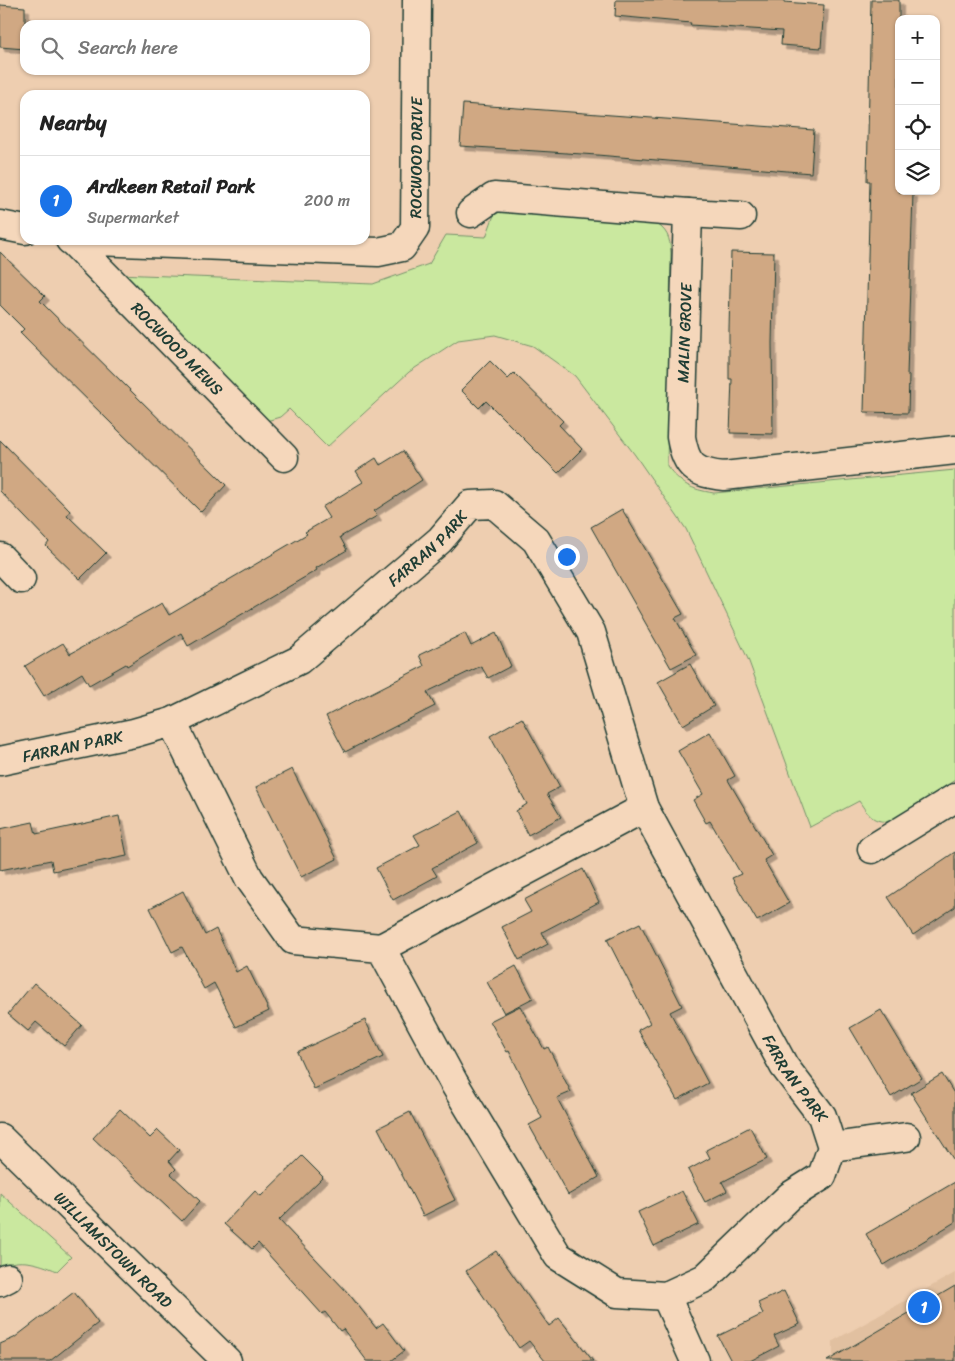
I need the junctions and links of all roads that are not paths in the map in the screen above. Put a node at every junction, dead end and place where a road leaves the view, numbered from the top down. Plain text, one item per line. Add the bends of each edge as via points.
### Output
1 (417, 0) edge
2 (471, 213) dead end
3 (688, 213) junction
4 (741, 216) dead end
5 (0, 225) edge
6 (20, 229) edge
7 (76, 245) edge
8 (199, 245) edge
9 (955, 446) edge
10 (955, 450) edge
11 (284, 457) dead end
12 (0, 557) edge
13 (21, 580) dead end
14 (172, 722) junction
15 (0, 761) edge
16 (955, 798) edge
17 (644, 808) junction
18 (872, 850) dead end
19 (381, 948) junction
20 (906, 1137) dead end
21 (0, 1138) edge
22 (832, 1147) junction
23 (666, 1296) junction
24 (227, 1361) edge
25 (695, 1361) edge

1 - 8 street, ROCWOOD DRIVE via 415,228 402,247 378,252
2 - 3 street via 494,197
3 - 4 street
3 - 10 street, MALIN GROVE via 681,437 684,454 694,468 706,474 724,476
5 - 6 street
7 - 11 street, ROCWOOD MEWS
9 - 10 street
12 - 13 street
14 - 15 street, FARRAN PARK
14 - 17 street, FARRAN PARK via 299,660 440,540 470,505 494,504 536,540 591,632
14 - 19 street via 249,878 293,940
16 - 18 street
17 - 19 street
17 - 22 street, FARRAN PARK via 784,1066 822,1116
19 - 23 street via 454,1083 558,1256 616,1293
20 - 22 street
21 - 24 street, WILLIAMSTOWN ROAD
22 - 23 street via 822,1176 790,1196 705,1278
23 - 25 street

